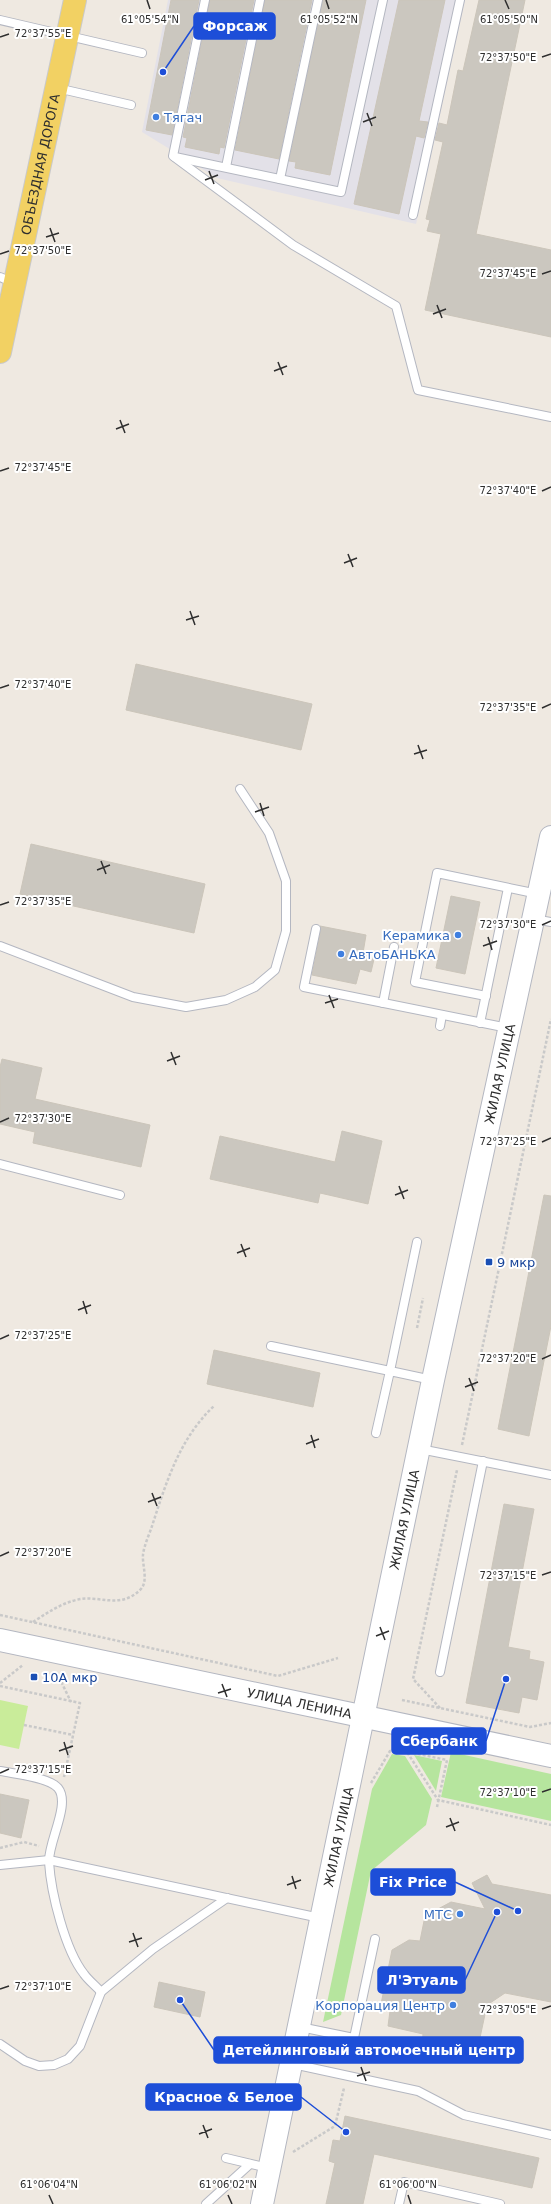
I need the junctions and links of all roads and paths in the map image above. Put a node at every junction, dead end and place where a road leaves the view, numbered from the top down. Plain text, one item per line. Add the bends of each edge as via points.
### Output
1 (75, 0) edge
2 (205, 0) edge
3 (260, 0) edge
4 (318, 0) edge
5 (383, 0) edge
6 (460, 0) edge
7 (0, 20) edge
8 (67, 35) junction
9 (142, 53) dead end
10 (56, 88) junction
11 (131, 105) dead end
12 (173, 156) junction
13 (226, 167) junction
14 (280, 179) junction
15 (413, 215) dead end
16 (7, 280) edge
17 (0, 352) edge
18 (551, 417) edge
19 (240, 789) dead end
20 (551, 837) edge
21 (508, 888) junction
22 (539, 894) junction
23 (542, 921) edge
24 (316, 929) dead end
25 (0, 946) edge
26 (394, 947) dead end
27 (486, 996) junction
28 (383, 1003) junction
29 (442, 1015) junction
30 (551, 1019) edge
31 (480, 1023) junction
32 (440, 1026) dead end
33 (509, 1029) junction
34 (0, 1164) edge
35 (120, 1195) dead end
36 (417, 1242) dead end
37 (424, 1298) dead end
38 (416, 1328) dead end
39 (271, 1346) dead end
40 (390, 1371) junction
41 (433, 1380) junction
42 (214, 1406) dead end
43 (376, 1433) dead end
44 (419, 1449) junction
45 (460, 1457) junction
46 (483, 1462) junction
47 (551, 1475) edge
48 (0, 1615) edge
49 (33, 1622) junction
50 (0, 1640) edge
51 (338, 1658) dead end
52 (30, 1666) dead end
53 (50, 1671) dead end
54 (440, 1672) dead end
55 (0, 1683) edge
56 (0, 1686) edge
57 (402, 1700) dead end
58 (71, 1702) junction
59 (440, 1708) junction
60 (363, 1716) junction
61 (551, 1723) edge
62 (24, 1725) dead end
63 (73, 1735) junction
64 (390, 1752) dead end
65 (407, 1752) junction
66 (551, 1756) edge
67 (0, 1771) edge
68 (61, 1794) junction
69 (438, 1800) junction
70 (437, 1807) dead end
71 (551, 1825) edge
72 (0, 1848) edge
73 (51, 1849) junction
74 (48, 1860) junction
75 (0, 1865) edge
76 (227, 1898) junction
77 (321, 1918) junction
78 (375, 1939) dead end
79 (101, 1992) junction
80 (299, 2027) junction
81 (0, 2044) edge
82 (291, 2063) junction
83 (347, 2076) junction
84 (551, 2134) edge
85 (292, 2152) dead end
86 (226, 2158) dead end
87 (260, 2166) junction
88 (206, 2204) edge
89 (262, 2204) edge
90 (399, 2204) edge
91 (500, 2204) edge

1 - 8 main road, ОБЪЕЗДНАЯ ДОРОГА
2 - 12 lane
3 - 13 lane
4 - 14 lane
5 - 14 lane via 341,192
6 - 15 lane
7 - 8 lane
8 - 9 lane
8 - 10 main road, ОБЪЕЗДНАЯ ДОРОГА
10 - 11 lane
10 - 16 main road, ОБЪЕЗДНАЯ ДОРОГА
12 - 13 lane
12 - 18 lane via 293,245 396,306 418,390
13 - 14 lane
16 - 17 main road, ОБЪЕЗДНАЯ ДОРОГА
19 - 25 lane via 269,833 286,881 286,931 275,970 255,987 226,1000 186,1007 133,996
20 - 22 main road, ЖИЛАЯ УЛИЦА
21 - 22 lane
21 - 27 lane
21 - 27 lane via 437,873 415,982
22 - 23 main road, ЖИЛАЯ УЛИЦА
23 - 33 main road, ЖИЛАЯ УЛИЦА
24 - 28 lane via 304,987
26 - 28 lane
27 - 31 lane
28 - 29 lane
29 - 31 lane
29 - 32 lane
30 - 45 path
31 - 33 lane
33 - 41 main road, ЖИЛАЯ УЛИЦА
34 - 35 lane
36 - 40 lane
37 - 38 path
39 - 40 lane
40 - 41 lane
40 - 43 lane
41 - 44 main road, ЖИЛАЯ УЛИЦА
42 - 49 path via 201,1419 170,1469 143,1554 145,1575 142,1589 133,1596 118,1601 77,1599
44 - 45 lane
44 - 60 main road, ЖИЛАЯ УЛИЦА
45 - 46 lane
45 - 59 path via 413,1679
46 - 47 lane
46 - 54 lane
48 - 49 path
49 - 51 path via 278,1676
50 - 60 main road, УЛИЦА ЛЕНИНА
52 - 55 path via 23,1665
53 - 58 path via 57,1673
56 - 58 path
57 - 59 path
58 - 63 path via 80,1703
59 - 61 path via 530,1727
60 - 66 main road, УЛИЦА ЛЕНИНА
60 - 77 main road, ЖИЛАЯ УЛИЦА
62 - 63 path
63 - 68 path
64 - 65 path
65 - 69 path
65 - 69 path via 447,1760
67 - 68 lane via 47,1781 58,1788
68 - 73 lane via 63,1799
69 - 70 path
69 - 71 path
72 - 73 path via 24,1842
73 - 74 lane
74 - 75 lane
74 - 76 lane
74 - 79 lane via 57,1907 68,1945 84,1974
76 - 77 lane
76 - 79 lane via 153,1949
77 - 80 main road, ЖИЛАЯ УЛИЦА
78 - 80 lane via 354,2038
79 - 81 lane via 80,2046 68,2059 54,2066 39,2066 25,2061
80 - 82 main road, ЖИЛАЯ УЛИЦА
82 - 83 lane
82 - 87 main road, ЖИЛАЯ УЛИЦА
83 - 84 lane via 418,2091 464,2116
83 - 85 path via 335,2126
86 - 87 lane
87 - 88 lane
87 - 89 main road, ЖИЛАЯ УЛИЦА
90 - 91 lane via 404,2182

